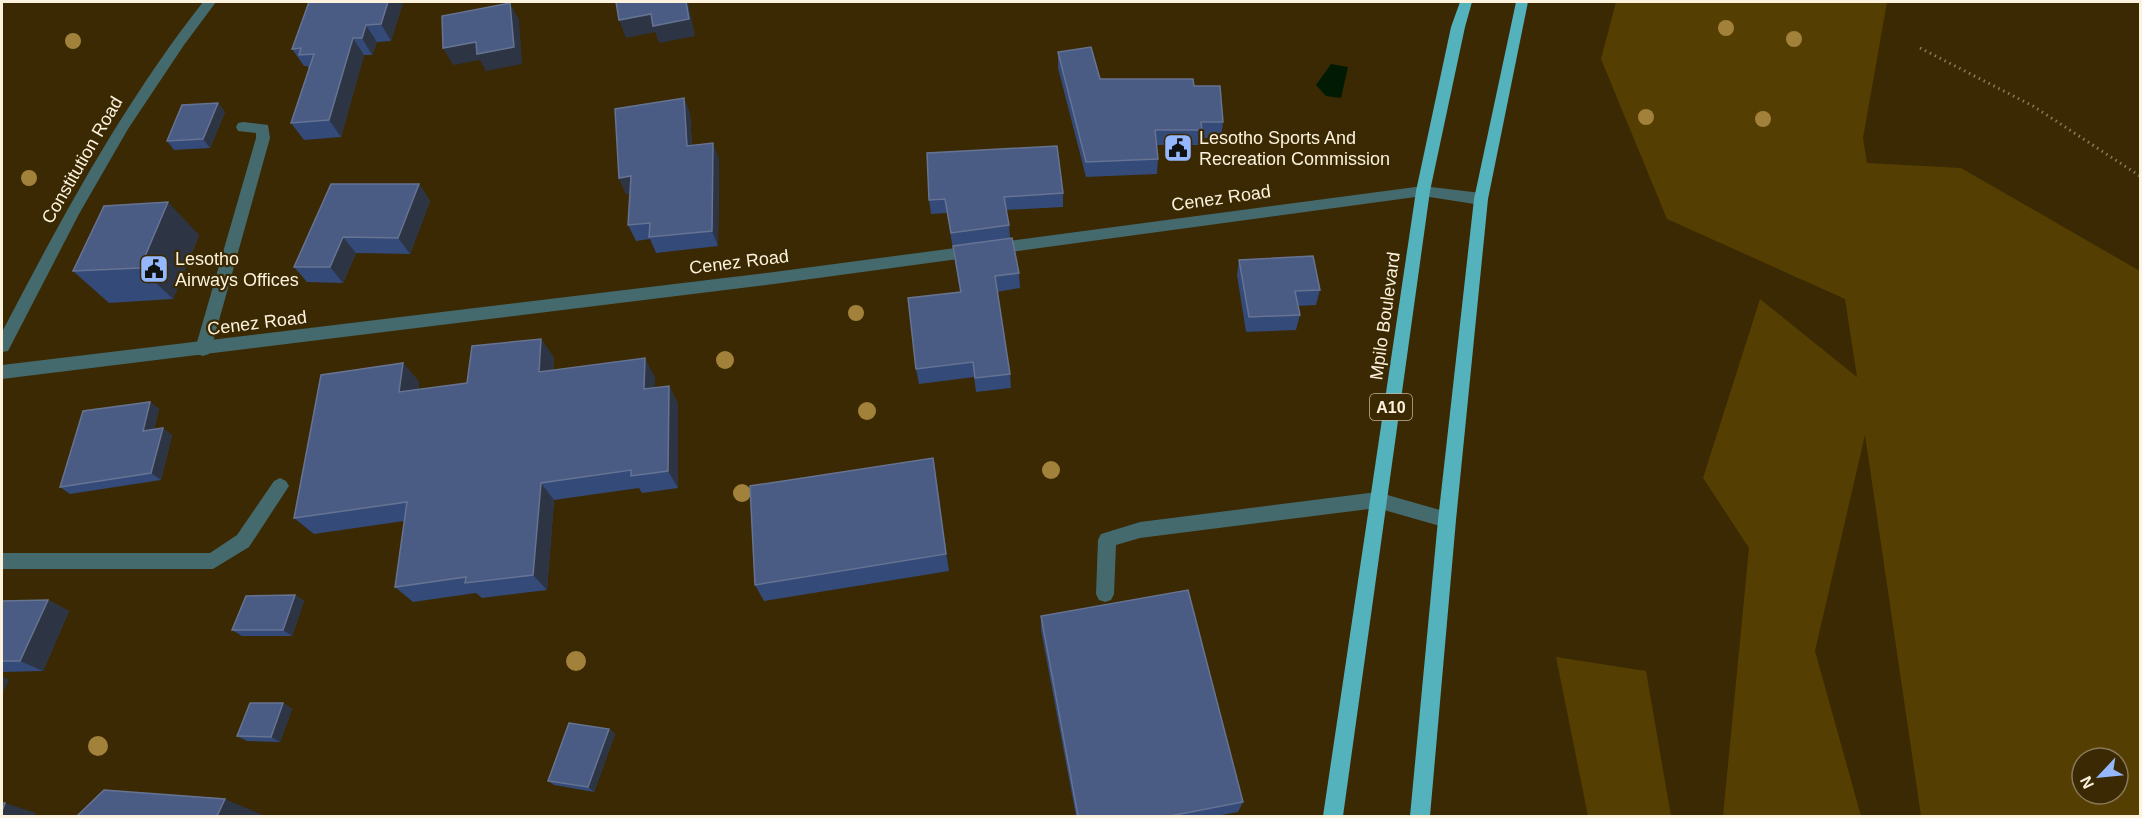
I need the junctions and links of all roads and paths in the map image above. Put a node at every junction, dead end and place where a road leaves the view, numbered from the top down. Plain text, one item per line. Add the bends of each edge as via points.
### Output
1 (210, 2) edge
2 (1466, 2) edge
3 (1522, 2) edge
4 (1920, 48) dead end
5 (243, 127) dead end
6 (2140, 176) edge
7 (1423, 191) junction
8 (1481, 199) junction
9 (2, 346) edge
10 (202, 349) junction
11 (2, 372) edge
12 (280, 486) dead end
13 (1377, 500) junction
14 (1447, 519) junction
15 (2, 561) edge
16 (1105, 594) dead end
17 (1333, 816) edge
18 (1420, 816) edge

1 - 9 street, Constitution Road via 185,32 102,157
2 - 7 highway, Mpilo Boulevard / A10
3 - 8 highway
4 - 6 path via 2033,106
5 - 10 street via 263,129 263,138
7 - 8 street, Cenez Road
7 - 10 street, Cenez Road
7 - 13 highway, Mpilo Boulevard / A10
8 - 14 highway
10 - 11 street, Cenez Road
12 - 15 street via 243,541 213,561
13 - 14 street
13 - 16 street via 1140,530 1107,540
13 - 17 highway, Mpilo Boulevard / A10
14 - 18 highway

